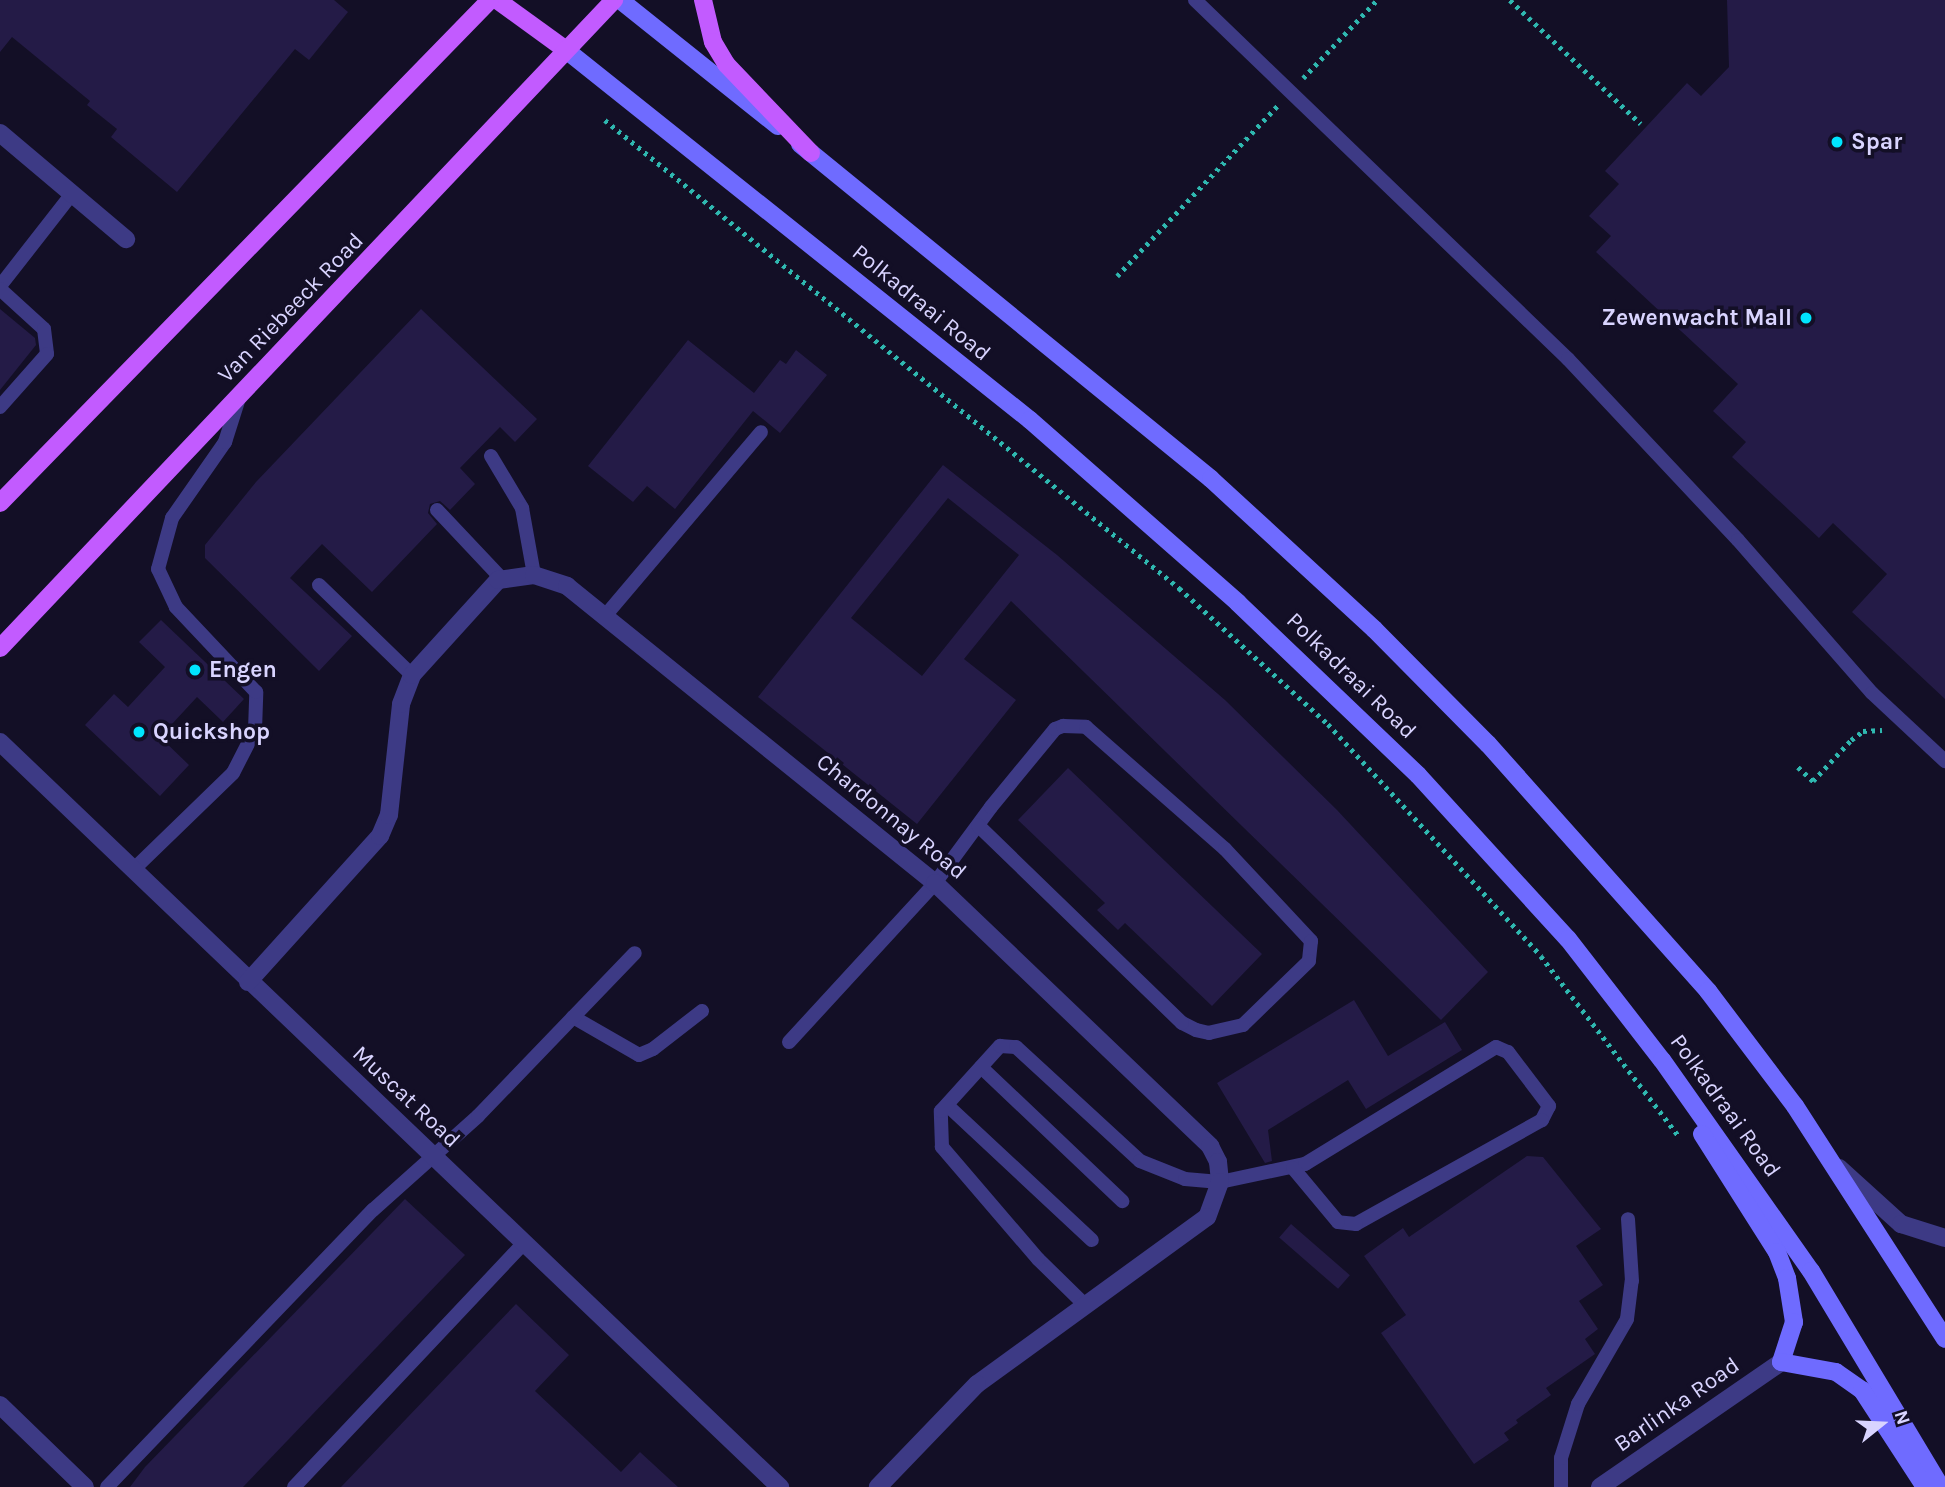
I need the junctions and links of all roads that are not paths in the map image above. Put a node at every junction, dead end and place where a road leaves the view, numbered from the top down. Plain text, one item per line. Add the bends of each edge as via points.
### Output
1 (491, 0) edge
2 (496, 0) edge
3 (614, 0) edge
4 (620, 0) edge
5 (703, 0) edge
6 (1195, 0) edge
7 (566, 50) junction
8 (0, 134) edge
9 (811, 153) junction
10 (72, 194) junction
11 (126, 239) dead end
12 (0, 287) edge
13 (239, 398) junction
14 (0, 407) edge
15 (761, 432) dead end
16 (491, 456) dead end
17 (0, 503) edge
18 (437, 510) dead end
19 (534, 575) junction
20 (502, 579) junction
21 (319, 585) dead end
22 (604, 616) junction
23 (0, 648) edge
24 (412, 675) junction
25 (0, 742) edge
26 (1945, 761) edge
27 (978, 825) junction
28 (135, 868) junction
29 (935, 883) junction
30 (635, 953) dead end
31 (248, 982) junction
32 (702, 1011) dead end
33 (573, 1017) junction
34 (789, 1042) dead end
35 (1662, 1060) junction
36 (981, 1067) junction
37 (947, 1105) junction
38 (433, 1156) junction
39 (1829, 1158) junction
40 (1293, 1168) junction
41 (1220, 1182) junction
42 (1122, 1201) dead end
43 (1628, 1219) dead end
44 (1945, 1238) edge
45 (1093, 1240) dead end
46 (523, 1244) junction
47 (1084, 1304) junction
48 (1945, 1339) edge
49 (1781, 1363) junction
50 (0, 1405) edge
51 (85, 1487) edge
52 (107, 1487) edge
53 (294, 1487) edge
54 (780, 1487) edge
55 (878, 1487) edge
56 (1561, 1487) edge
57 (1600, 1487) edge
58 (1925, 1487) edge
59 (1941, 1487) edge

1 - 17 main road
2 - 7 main road
3 - 7 main road, Van Riebeeck Road
4 - 9 main road, Polkadraai Road
5 - 9 main road via 713,42 726,64
6 - 26 lane via 1568,359 1872,693
7 - 13 main road, Van Riebeeck Road
7 - 35 main road, Polkadraai Road via 1030,420 1238,603 1357,714 1505,869 1568,939
8 - 10 street
9 - 39 main road, Polkadraai Road via 1211,479 1374,629 1488,744 1685,963
10 - 11 street
10 - 12 lane
12 - 14 lane via 44,329 47,354
13 - 23 main road, Van Riebeeck Road
13 - 28 lane via 225,442 172,518 158,569 167,595 256,692 255,730 233,773
15 - 22 lane
16 - 19 lane via 522,508
18 - 20 lane
19 - 20 street, Chardonnay Road
19 - 22 street, Chardonnay Road via 567,586
20 - 24 street
21 - 24 lane
22 - 29 street, Chardonnay Road
24 - 31 street via 401,704 388,816 380,836
25 - 28 street, Muscat Road
27 - 27 lane via 1182,1023 1196,1030 1209,1033 1243,1025 1309,961 1311,941 1225,849 1086,727 1055,729
27 - 29 lane
28 - 31 street, Muscat Road
29 - 34 lane
29 - 41 street, Chardonnay Road via 1210,1146
30 - 33 lane
31 - 38 street, Muscat Road
32 - 33 lane via 639,1055
33 - 38 lane
35 - 49 main road via 1703,1136 1777,1252 1794,1322
35 - 59 main road, Polkadraai Road via 1811,1271
36 - 37 lane
36 - 41 lane via 1000,1045 1016,1047 1140,1161 1169,1176
36 - 42 lane
37 - 45 lane
37 - 47 lane via 939,1118 942,1147 1038,1259
38 - 46 street, Muscat Road
38 - 52 lane via 373,1210
39 - 44 street via 1902,1224
39 - 48 main road, Polkadraai Road
40 - 40 lane via 1338,1222 1356,1224 1542,1120 1549,1106 1508,1052 1496,1048 1343,1144
40 - 41 lane
41 - 47 street via 1207,1217
43 - 56 lane via 1632,1281 1627,1319 1578,1404 1561,1458
46 - 53 lane
46 - 54 street, Muscat Road
47 - 55 street via 977,1384
49 - 57 street, Barlinka Road
49 - 58 main road via 1836,1372 1862,1390
50 - 51 street

